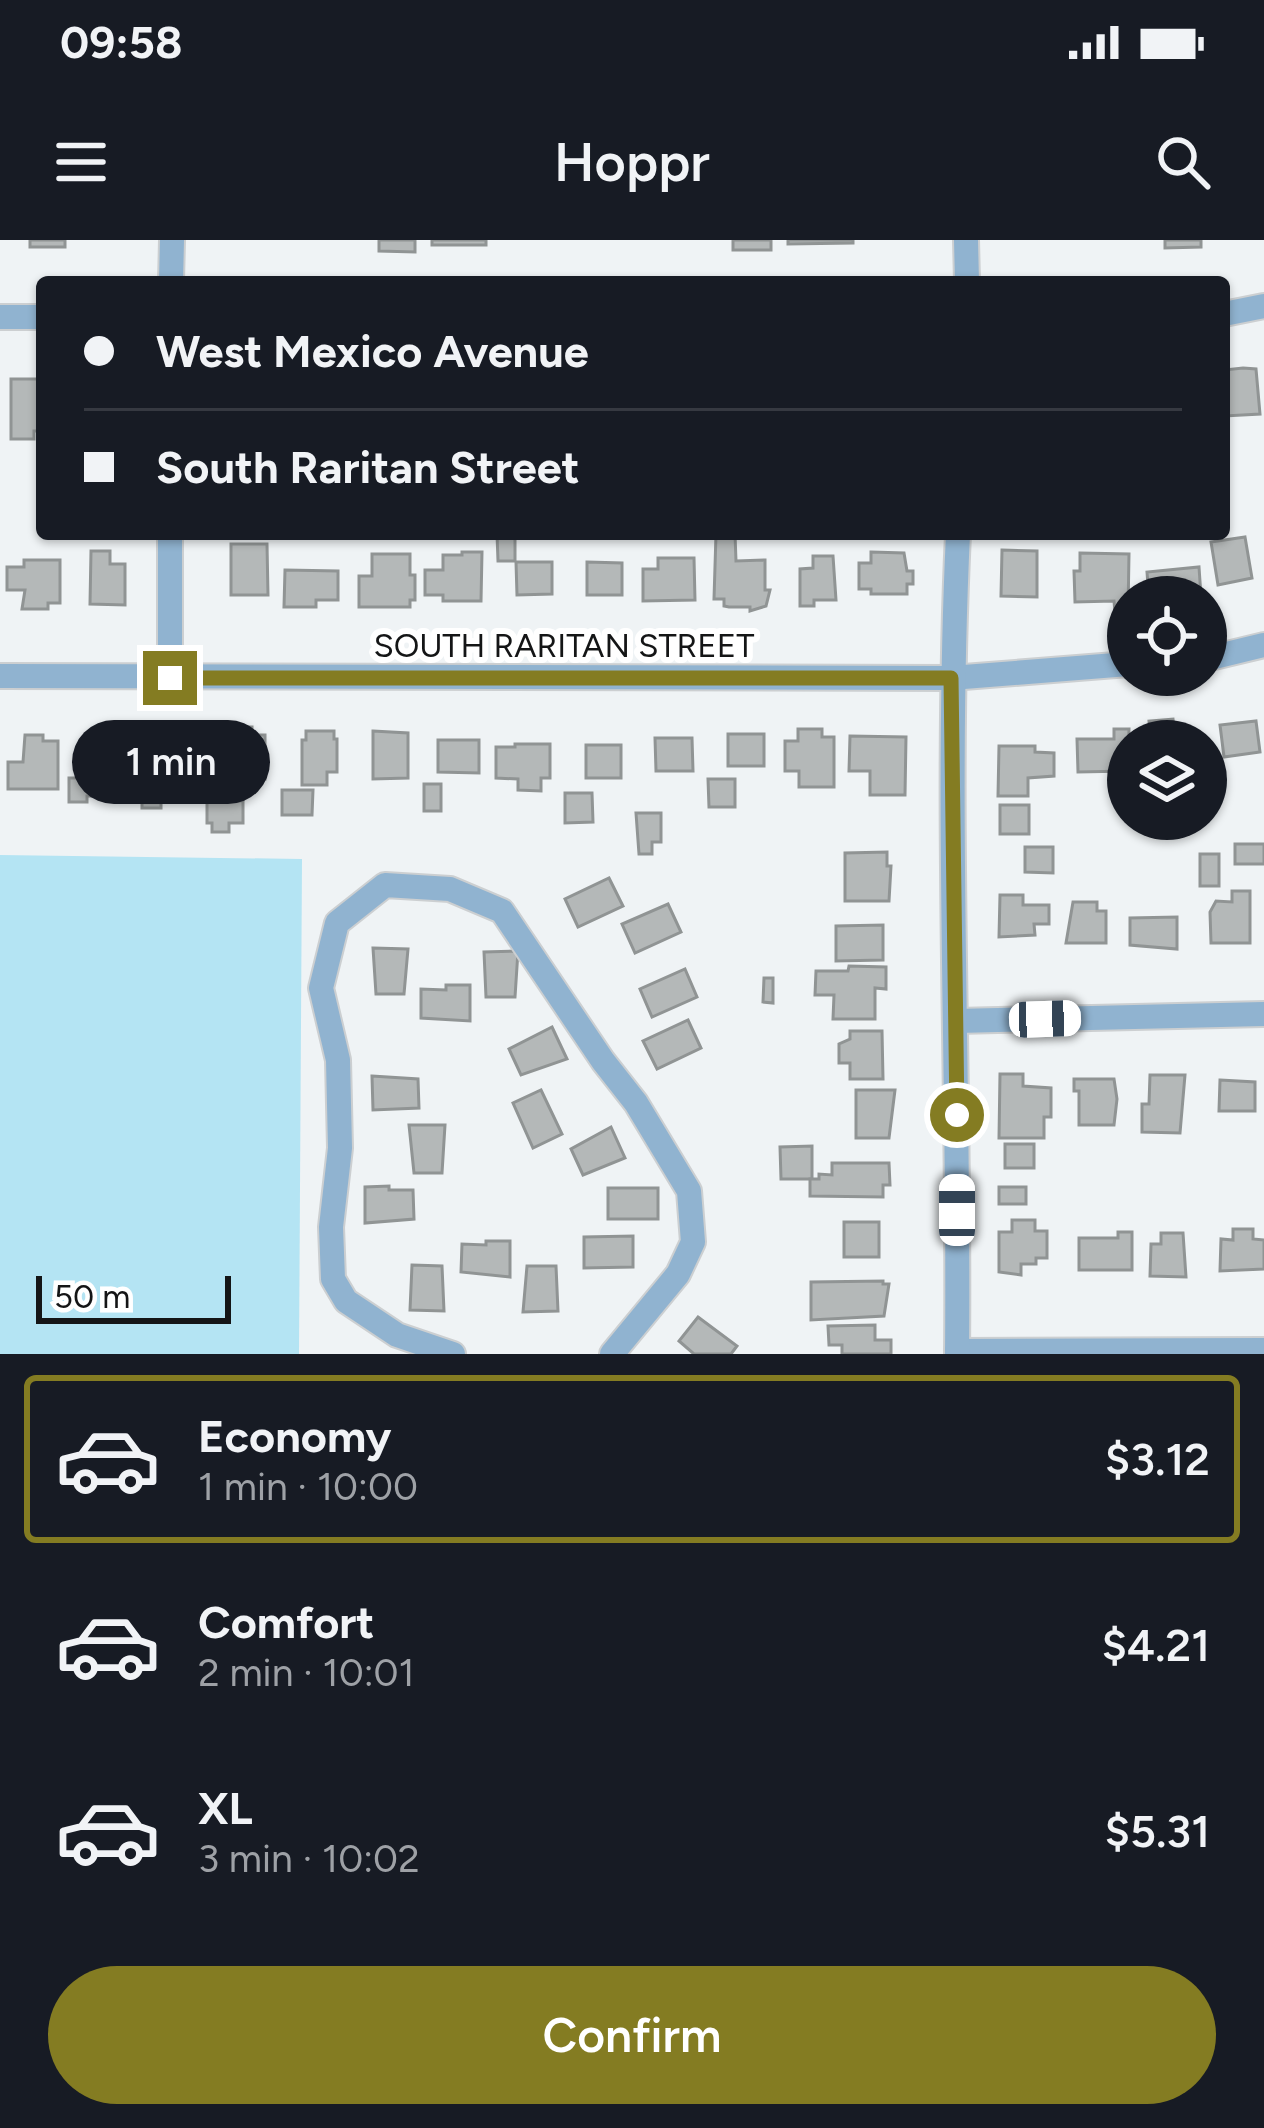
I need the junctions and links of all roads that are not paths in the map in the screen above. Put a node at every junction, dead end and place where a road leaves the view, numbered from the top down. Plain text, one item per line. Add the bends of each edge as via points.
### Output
1 (172, 240) edge
2 (966, 240) edge
3 (171, 276) edge
4 (968, 276) edge
5 (1264, 306) edge
6 (1230, 313) edge
7 (0, 316) edge
8 (36, 316) edge
9 (170, 540) edge
10 (958, 540) edge
11 (1264, 645) edge
12 (1227, 653) edge
13 (1107, 666) edge
14 (0, 676) edge
15 (170, 678) junction
16 (951, 678) junction
17 (1264, 1014) edge
18 (957, 1021) junction
19 (1264, 1350) edge
20 (957, 1352) edge
21 (454, 1354) edge
22 (611, 1354) edge

1 - 3 street
2 - 4 street
5 - 6 street
7 - 8 street
9 - 15 street
10 - 16 street
11 - 12 street
13 - 16 street, SOUTH RARITAN STREET
14 - 15 street, SOUTH RARITAN STREET
15 - 16 street, SOUTH RARITAN STREET
16 - 18 street
17 - 18 street
18 - 20 street
19 - 20 street
21 - 22 street via 397,1335 346,1301 333,1279 338,1060 321,988 337,923 385,885 450,889 502,911 688,1192 693,1242 678,1274

